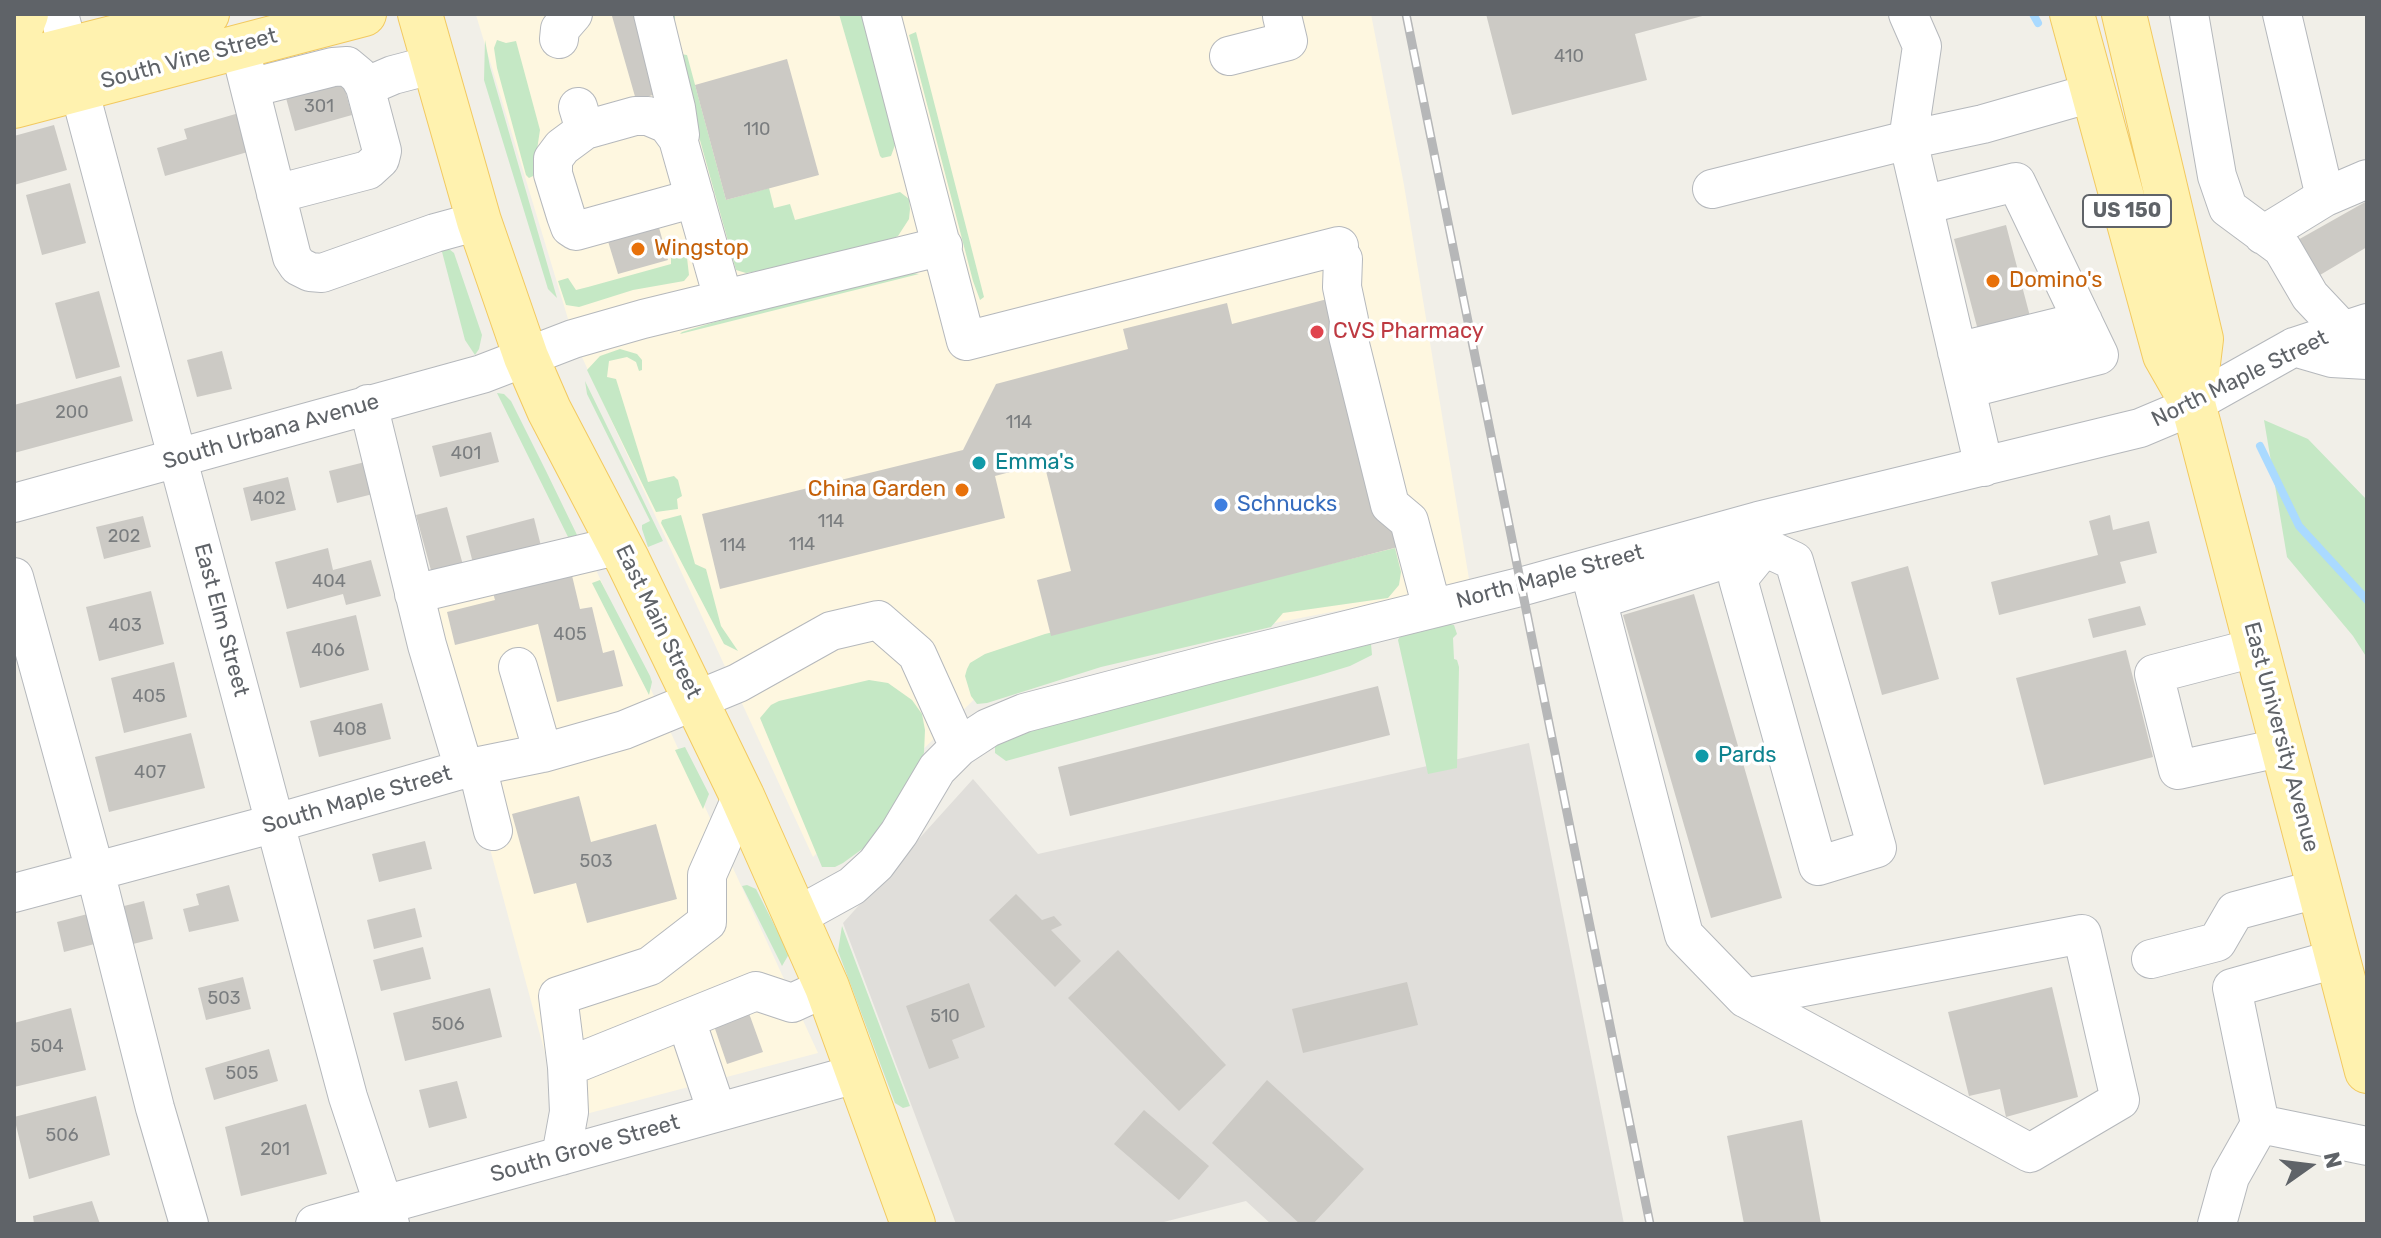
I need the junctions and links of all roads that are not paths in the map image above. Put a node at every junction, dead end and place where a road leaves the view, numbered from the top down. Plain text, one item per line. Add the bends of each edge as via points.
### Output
1 (26, 14) edge
2 (207, 14) edge
3 (364, 14) edge
4 (420, 14) edge
5 (653, 14) edge
6 (881, 14) edge
7 (1908, 14) edge
8 (2072, 14) edge
9 (2124, 14) edge
10 (2189, 14) edge
11 (2282, 14) edge
12 (1278, 15) edge
13 (14, 45) edge
14 (239, 45) junction
15 (69, 50) edge
16 (1229, 56) dead end
17 (14, 63) edge
18 (435, 64) junction
19 (365, 87) junction
20 (250, 88) junction
21 (2095, 92) junction
22 (14, 106) edge
23 (678, 139) junction
24 (1908, 140) junction
25 (2367, 179) edge
26 (1712, 189) dead end
27 (276, 194) junction
28 (2325, 197) junction
29 (695, 198) junction
30 (1923, 205) junction
31 (479, 221) junction
32 (2263, 235) junction
33 (943, 246) junction
34 (723, 298) junction
35 (2083, 321) junction
36 (2354, 326) edge
37 (2294, 347) junction
38 (1957, 352) junction
39 (526, 357) junction
40 (2367, 360) edge
41 (1966, 389) junction
42 (368, 404) junction
43 (2193, 404) junction
44 (176, 458) junction
45 (1984, 467) junction
46 (14, 503) edge
47 (1761, 534) junction
48 (620, 545) junction
49 (14, 577) edge
50 (1593, 584) junction
51 (414, 594) junction
52 (1432, 608) junction
53 (2258, 647) junction
54 (518, 667) dead end
55 (697, 701) junction
56 (959, 747) junction
57 (2284, 747) junction
58 (543, 753) junction
59 (471, 767) junction
60 (742, 796) junction
61 (276, 823) junction
62 (493, 831) dead end
63 (95, 871) junction
64 (2321, 888) junction
65 (14, 893) edge
66 (794, 918) junction
67 (2151, 959) dead end
68 (2351, 973) edge
69 (827, 987) junction
70 (1745, 998) junction
71 (686, 1020) junction
72 (567, 1067) junction
73 (2367, 1071) edge
74 (856, 1074) junction
75 (717, 1112) junction
76 (2260, 1124) junction
77 (2367, 1146) edge
78 (561, 1156) junction
79 (386, 1215) edge
80 (189, 1224) edge
81 (315, 1224) edge
82 (913, 1224) edge
83 (2217, 1224) edge

1 - 13 main road
2 - 15 main road, South Vine Street
3 - 14 main road, South Vine Street
4 - 18 main road, East Main Street
5 - 23 street via 676,108
6 - 33 street
7 - 24 street via 1922,46
8 - 21 main road, East University Avenue / US 150
9 - 43 main road, East University Avenue / US 150 via 2201,339
10 - 32 street via 2217,176 2228,208
11 - 28 street
12 - 16 street via 1288,41
14 - 15 main road, South Vine Street
14 - 20 street
15 - 17 main road, South Vine Street
15 - 22 main road, South Vine Street
15 - 44 street, East Elm Street
18 - 19 street
18 - 31 main road, East Main Street
19 - 20 street via 347,66
19 - 27 street via 380,159 368,170
20 - 27 street
21 - 24 street
21 - 43 main road, East University Avenue / US 150 via 2165,355
23 - 29 street
23 - 29 street via 667,124 648,116 581,118 553,159 553,174 570,227 576,231
24 - 26 street
24 - 30 street
25 - 28 street
27 - 31 street via 292,257 310,272 322,273
28 - 32 street
29 - 34 street
30 - 35 street via 2016,182
30 - 38 street
31 - 39 main road, East Main Street
32 - 36 street via 2282,248 2310,296
33 - 34 street, South Urbana Avenue
33 - 52 street via 966,341 1341,252 1348,336 1390,505 1409,521
34 - 39 street, South Urbana Avenue
35 - 38 street
35 - 41 street via 2099,355
36 - 37 street, North Maple Street
37 - 40 street via 2332,358
37 - 43 street, North Maple Street
38 - 41 street
39 - 42 street, South Urbana Avenue
39 - 48 main road, East Main Street
41 - 45 street
42 - 44 street, South Urbana Avenue
42 - 51 street
43 - 45 street, North Maple Street via 2147,426
43 - 53 main road, East University Avenue / US 150
44 - 46 street, South Urbana Avenue
44 - 61 street, East Elm Street
45 - 47 street, North Maple Street
47 - 47 street via 1738,579 1818,866 1877,848 1794,561
47 - 50 street, North Maple Street
48 - 51 street
48 - 55 main road, East Main Street
49 - 63 street
50 - 52 street, North Maple Street
50 - 70 street via 1684,935
51 - 59 street
52 - 56 street, North Maple Street via 1024,713
53 - 57 main road, East University Avenue / US 150
53 - 57 street via 2154,674 2178,770
54 - 58 street
55 - 56 street, South Maple Street via 831,631 878,620 917,654
55 - 58 street, South Maple Street via 624,730
55 - 60 main road, East Main Street
56 - 66 street, North Maple Street via 937,769 876,864 852,886
57 - 64 main road, East University Avenue / US 150
58 - 59 street, South Maple Street
59 - 61 street, South Maple Street
59 - 62 street
60 - 66 main road, East Main Street
60 - 72 street via 707,875 707,922 650,966 558,996
61 - 63 street, South Maple Street
61 - 79 street, East Elm Street via 348,1097
63 - 65 street, South Maple Street
63 - 80 street
64 - 67 street via 2235,911 2217,942
64 - 68 main road, East University Avenue / US 150
66 - 69 main road, East Main Street
68 - 73 main road, East University Avenue / US 150
68 - 76 street via 2232,988
69 - 71 street via 792,1003 756,991
69 - 74 main road, East Main Street
70 - 70 street via 2082,934 2120,1100 2030,1153
71 - 72 street
71 - 75 street
72 - 78 street via 569,1112
74 - 75 street, South Grove Street
74 - 82 main road, East Main Street
75 - 78 street, South Grove Street
76 - 77 street
76 - 83 street via 2230,1177
78 - 79 street, South Grove Street
79 - 81 street, South Grove Street

